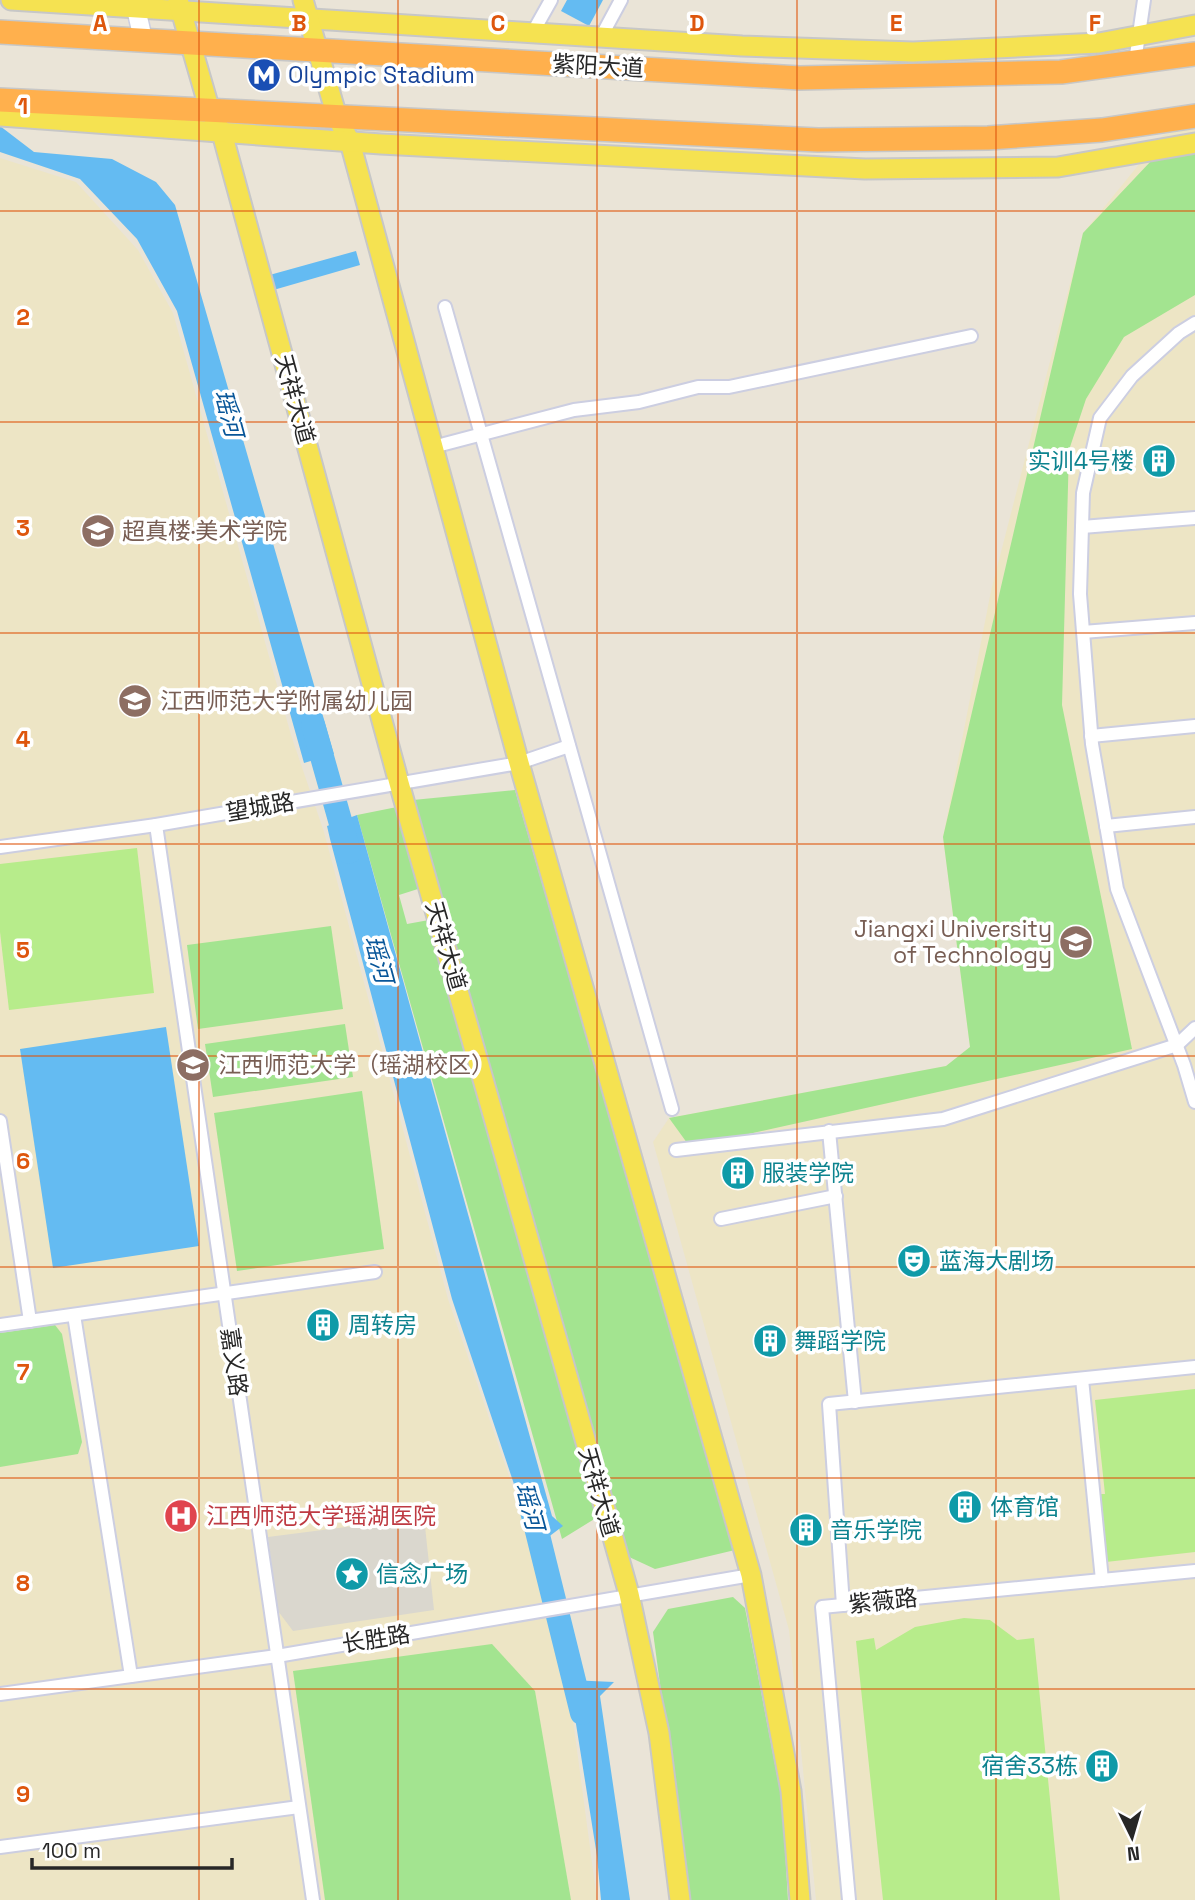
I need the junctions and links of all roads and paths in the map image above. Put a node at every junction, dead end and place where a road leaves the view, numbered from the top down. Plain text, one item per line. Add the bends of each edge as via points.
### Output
1 (12, 0) edge
2 (551, 0) edge
3 (621, 0) edge
4 (1144, 0) edge
5 (134, 4) edge
6 (179, 5) edge
7 (306, 9) edge
8 (1195, 25) edge
9 (0, 32) edge
10 (534, 32) junction
11 (1138, 35) junction
12 (601, 37) junction
13 (143, 39) junction
14 (190, 42) junction
15 (318, 49) junction
16 (1195, 54) edge
17 (1135, 62) junction
18 (0, 100) edge
19 (210, 111) junction
20 (0, 116) edge
21 (1195, 116) edge
22 (337, 117) junction
23 (222, 133) junction
24 (350, 142) junction
25 (1195, 143) edge
26 (445, 307) dead end
27 (1195, 323) edge
28 (971, 336) dead end
29 (481, 435) junction
30 (433, 447) junction
31 (1195, 518) edge
32 (1082, 527) junction
33 (1195, 623) edge
34 (1083, 632) junction
35 (1195, 726) edge
36 (1091, 736) junction
37 (569, 746) junction
38 (519, 763) junction
39 (391, 785) junction
40 (1195, 817) edge
41 (156, 825) junction
42 (1106, 826) junction
43 (0, 847) edge
44 (1195, 1028) edge
45 (1177, 1045) junction
46 (1195, 1102) edge
47 (672, 1109) dead end
48 (0, 1121) edge
49 (830, 1131) junction
50 (676, 1150) dead end
51 (835, 1196) junction
52 (721, 1219) dead end
53 (375, 1272) dead end
54 (224, 1293) junction
55 (74, 1315) junction
56 (30, 1321) junction
57 (0, 1325) edge
58 (1195, 1367) edge
59 (1082, 1379) junction
60 (855, 1402) junction
61 (1195, 1571) edge
62 (751, 1575) junction
63 (1102, 1580) junction
64 (629, 1594) junction
65 (843, 1605) junction
66 (277, 1656) junction
67 (131, 1676) junction
68 (0, 1694) edge
69 (299, 1807) junction
70 (0, 1847) edge
71 (313, 1900) edge
72 (680, 1900) edge
73 (800, 1900) edge
74 (849, 1900) edge

1 - 5 main road
2 - 10 street
3 - 12 street
4 - 11 street
5 - 6 main road
5 - 13 main road
6 - 7 main road
6 - 14 main road, 天祥大道
7 - 10 main road
7 - 15 main road
8 - 11 main road
9 - 13 highway, 紫阳大道
10 - 12 main road
11 - 12 main road via 1098,43 913,52
11 - 17 street
13 - 14 highway, 紫阳大道
14 - 15 highway, 紫阳大道
14 - 19 main road, 天祥大道
15 - 17 highway, 紫阳大道 via 800,78 1061,72
15 - 22 main road
16 - 17 highway, 紫阳大道
18 - 19 highway
19 - 22 highway
19 - 23 main road, 天祥大道
20 - 23 main road
21 - 22 highway via 1102,130 988,138 818,140
22 - 24 main road
23 - 24 main road
23 - 39 main road, 天祥大道
24 - 25 main road via 865,169 1058,167
24 - 30 main road
26 - 29 street
27 - 32 street via 1132,376 1100,418 1083,493
28 - 29 street via 729,387 698,387 574,410
29 - 30 street
29 - 37 street
30 - 38 main road
31 - 32 street
32 - 34 street
33 - 34 street
34 - 36 street
35 - 36 street
36 - 42 street
37 - 38 street, 望城路
37 - 47 street
38 - 39 street, 望城路
38 - 62 main road
39 - 41 street, 望城路
39 - 64 main road, 天祥大道
40 - 42 street
41 - 43 street, 望城路
41 - 54 street, 嘉义路
42 - 45 street via 1117,889
44 - 45 street
45 - 46 street
45 - 49 street via 943,1119
48 - 56 street
49 - 50 street
49 - 51 street
51 - 52 street
51 - 60 street
53 - 54 street
54 - 55 street
54 - 66 street, 嘉义路
55 - 56 street
55 - 67 street
56 - 57 street
58 - 59 street
59 - 60 street
59 - 63 street
60 - 65 street via 830,1405
61 - 63 street, 紫薇路
62 - 64 street, 长胜路
62 - 73 main road via 791,1791
63 - 65 street, 紫薇路
64 - 66 street, 长胜路
64 - 72 main road, 天祥大道 via 659,1733
65 - 74 street, 紫薇路 via 822,1607
66 - 67 street, 长胜路
66 - 69 street, 嘉义路
67 - 68 street, 长胜路
69 - 70 street
69 - 71 street, 嘉义路

